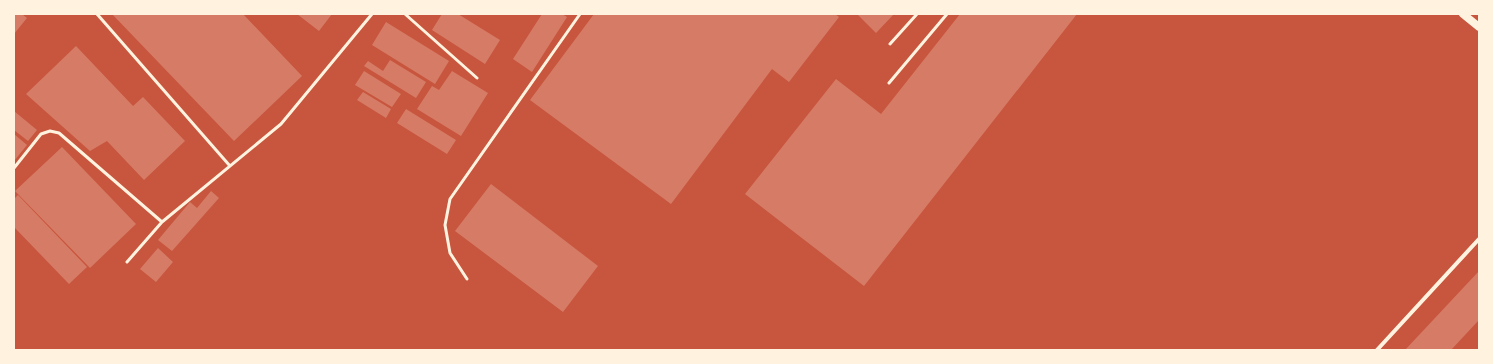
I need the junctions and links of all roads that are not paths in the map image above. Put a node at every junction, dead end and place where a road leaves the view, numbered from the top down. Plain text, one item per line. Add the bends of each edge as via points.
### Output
1 (97, 14) edge
2 (372, 14) edge
3 (405, 14) edge
4 (580, 14) edge
5 (917, 14) edge
6 (947, 14) edge
7 (1463, 14) edge
8 (1479, 27) edge
9 (890, 44) dead end
10 (477, 78) dead end
11 (889, 83) dead end
12 (230, 166) junction
13 (14, 168) edge
14 (162, 222) junction
15 (1479, 239) edge
16 (127, 262) dead end
17 (466, 279) dead end
18 (1377, 350) edge

1 - 12 lane
2 - 12 lane via 281,124
3 - 10 lane
4 - 17 lane via 450,199 444,225 450,253
5 - 9 lane
6 - 11 lane
7 - 8 main road
12 - 14 lane
13 - 14 lane via 41,134 50,131 59,133
14 - 16 lane
15 - 18 street

